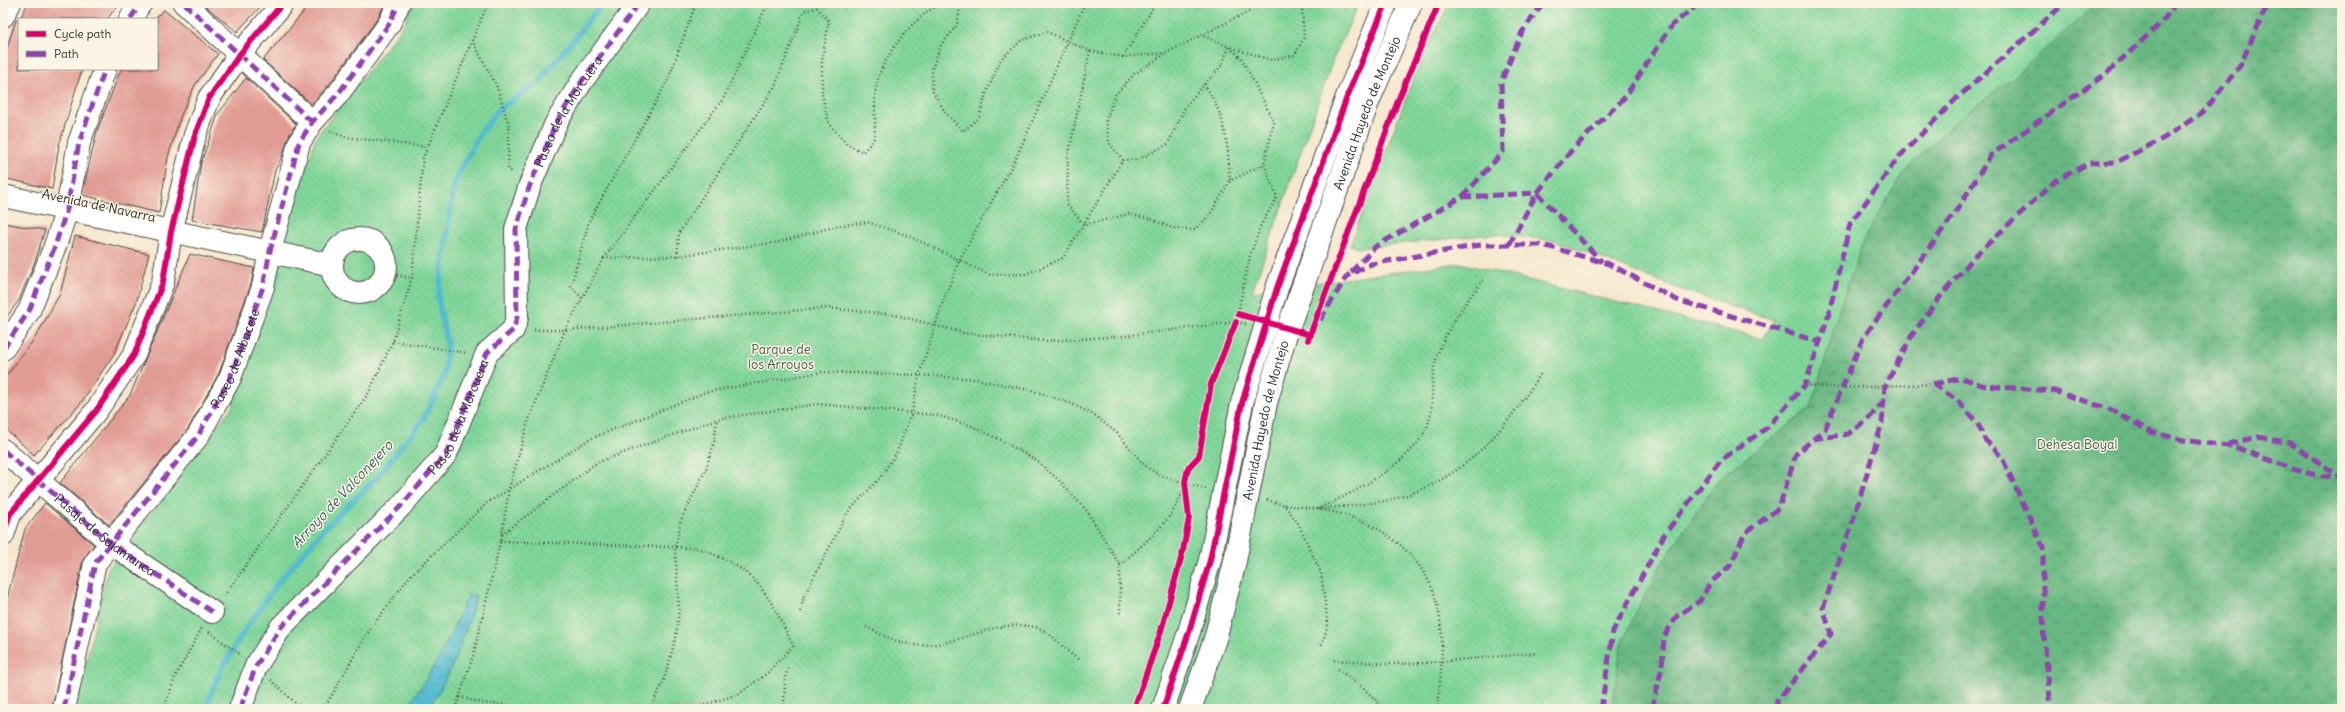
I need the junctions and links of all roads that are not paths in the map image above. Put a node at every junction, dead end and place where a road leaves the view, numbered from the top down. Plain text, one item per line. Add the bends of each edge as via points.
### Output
1 (10, 3) edge
2 (141, 3) edge
3 (184, 3) edge
4 (284, 3) edge
5 (399, 3) edge
6 (639, 3) edge
7 (1386, 3) edge
8 (1411, 3) edge
9 (3, 16) edge
10 (131, 18) edge
11 (240, 54) junction
12 (105, 70) edge
13 (312, 122) junction
14 (3, 196) edge
15 (67, 209) junction
16 (171, 232) junction
17 (270, 251) junction
18 (332, 265) junction
19 (3, 349) edge
20 (3, 450) edge
21 (38, 482) junction
22 (3, 535) edge
23 (112, 544) junction
24 (207, 620) road end
25 (64, 709) edge
26 (240, 709) edge
27 (1163, 709) edge
28 (1190, 709) edge

1 - 9 street
2 - 10 street
3 - 11 street
4 - 11 street
5 - 13 street, Paseo de Albacete via 389,24 338,94
6 - 26 street, Paseo de la Morcuera via 582,81 556,123 530,185 516,229 517,318 513,330 487,353 446,454 400,507 281,627 256,666
7 - 27 street via 1347,96 1267,322 1242,403 1210,560
8 - 28 street, Avenida Hayedo de Montejo via 1368,102 1297,298 1266,403 1234,566 1215,638
11 - 13 street
11 - 16 street via 209,98 194,135
12 - 15 street via 79,142
13 - 17 street, Paseo de Albacete via 299,143
14 - 15 street, Avenida de Navarra
15 - 16 street, Avenida de Navarra
15 - 19 street via 29,311
16 - 17 street, Avenida de Navarra
16 - 21 street via 163,282 134,355 96,411
17 - 18 street, Avenida de Navarra
17 - 23 street, Paseo de Albacete via 263,287 230,378 198,436
18 - 18 street via 334,256 342,246 355,240 364,240 379,248 384,256 385,274 376,288 359,294 351,292 337,282
20 - 21 street, Pasaje de Salamanca
21 - 22 street via 10,514
21 - 23 street, Pasaje de Salamanca
23 - 24 street, Pasaje de Salamanca
23 - 25 street, Paseo de Albacete via 95,563

